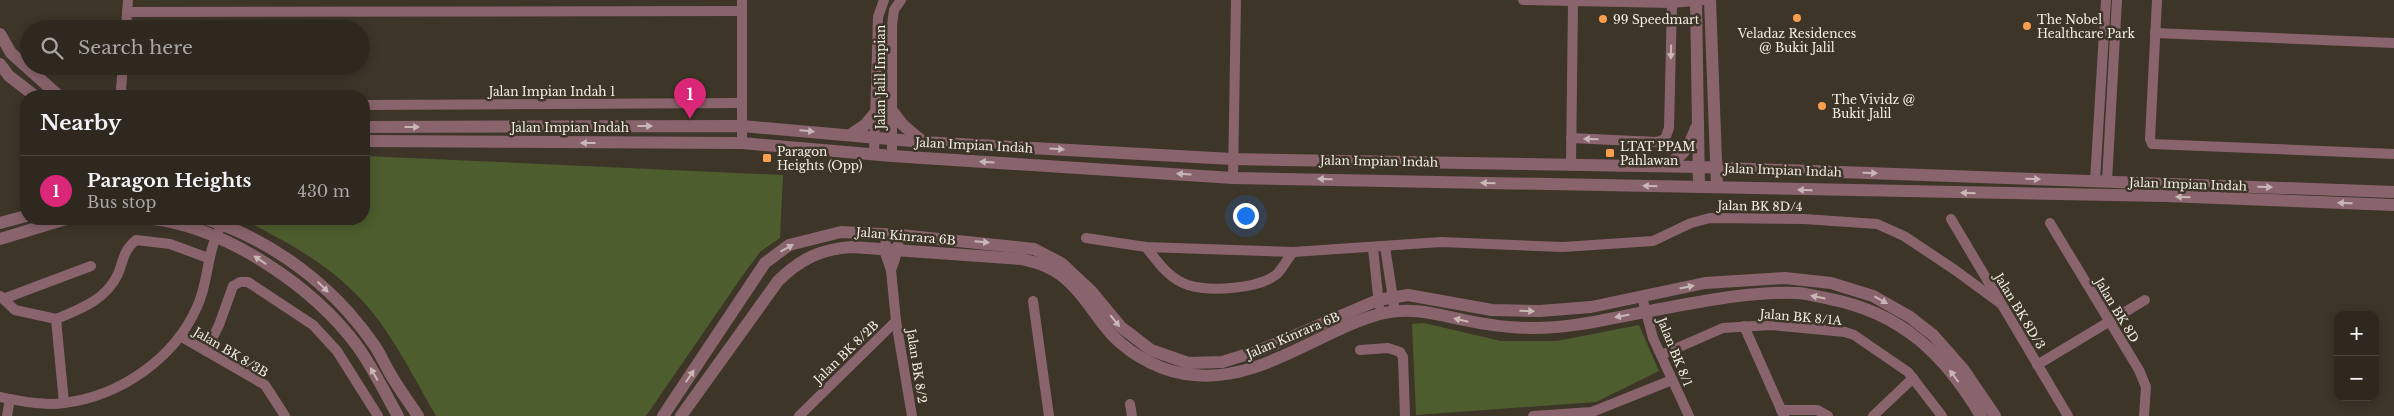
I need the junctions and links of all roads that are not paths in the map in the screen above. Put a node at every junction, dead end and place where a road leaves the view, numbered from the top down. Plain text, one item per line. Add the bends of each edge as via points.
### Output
1 (128, 0) edge
2 (884, 0) edge
3 (901, 0) edge
4 (1236, 0) edge
5 (1523, 0) edge
6 (1699, 0) edge
7 (1710, 0) edge
8 (2106, 0) edge
9 (2117, 0) edge
10 (2157, 0) edge
11 (1573, 2) junction
12 (1672, 3) junction
13 (742, 5) edge
14 (127, 12) junction
15 (127, 20) edge
16 (2155, 33) junction
17 (0, 34) edge
18 (2394, 43) edge
19 (20, 61) edge
20 (0, 64) edge
21 (36, 75) edge
22 (122, 75) edge
23 (27, 90) edge
24 (52, 90) edge
25 (121, 90) edge
26 (741, 102) junction
27 (370, 105) edge
28 (892, 111) junction
29 (875, 113) junction
30 (1699, 119) junction
31 (742, 126) junction
32 (370, 127) edge
33 (850, 135) junction
34 (874, 138) junction
35 (1571, 138) junction
36 (893, 139) junction
37 (370, 141) edge
38 (923, 142) junction
39 (742, 143) junction
40 (874, 154) junction
41 (2394, 154) edge
42 (892, 156) junction
43 (1232, 159) junction
44 (1571, 165) junction
45 (1661, 166) junction
46 (1699, 167) junction
47 (1717, 168) junction
48 (1233, 178) junction
49 (2101, 181) junction
50 (1699, 187) junction
51 (1717, 188) junction
52 (2394, 192) edge
53 (2394, 205) edge
54 (20, 218) edge
55 (1951, 219) dead end
56 (0, 223) edge
57 (2050, 223) dead end
58 (46, 225) edge
59 (175, 225) edge
60 (222, 225) edge
61 (224, 225) edge
62 (886, 234) junction
63 (900, 235) junction
64 (216, 236) junction
65 (1086, 238) dead end
66 (0, 239) edge
67 (1146, 246) junction
68 (1385, 247) junction
69 (1373, 248) junction
70 (891, 249) junction
71 (1293, 252) junction
72 (208, 258) junction
73 (91, 266) dead end
74 (1392, 297) junction
75 (1642, 297) junction
76 (2, 298) edge
77 (1378, 300) junction
78 (2145, 300) dead end
79 (1033, 301) dead end
80 (2000, 303) junction
81 (1394, 311) junction
82 (1646, 312) junction
83 (1380, 314) junction
84 (56, 319) junction
85 (896, 321) junction
86 (2109, 321) junction
87 (1744, 326) junction
88 (180, 336) junction
89 (1360, 350) dead end
90 (206, 351) junction
91 (1660, 355) junction
92 (2037, 365) junction
93 (1914, 378) junction
94 (1672, 380) junction
95 (5, 398) edge
96 (64, 403) junction
97 (1130, 404) dead end
98 (1783, 413) edge
99 (7, 416) edge
100 (284, 416) edge
101 (378, 416) edge
102 (398, 416) edge
103 (418, 416) edge
104 (663, 416) edge
105 (681, 416) edge
106 (799, 416) edge
107 (912, 416) edge
108 (1049, 416) edge
109 (1132, 416) edge
110 (1405, 416) edge
111 (1533, 416) edge
112 (1689, 416) edge
113 (1828, 416) edge
114 (1873, 416) edge
115 (1942, 416) edge
116 (1982, 416) edge
117 (1995, 416) edge
118 (2068, 416) edge
119 (2144, 416) edge

1 - 14 street
2 - 29 street, Jalan Jalil Impian via 878,17
3 - 28 street, Jalan Jalil Impian via 894,10 892,24
4 - 43 street
5 - 11 street
6 - 12 street
6 - 30 street
7 - 47 street
8 - 49 street
9 - 49 street
10 - 16 street
11 - 12 street
11 - 35 street
12 -> 35 street via 1669,128 1665,139 1657,142
13 - 14 street
13 - 26 street
14 - 15 street
16 - 18 street
16 - 41 street via 2152,144
17 - 19 street
20 - 23 street
21 - 24 street
22 - 25 street
26 - 27 street, Jalan Impian Indah 1
26 - 31 street
28 - 36 street, Jalan Jalil Impian
28 - 38 street via 902,125
29 - 33 street
29 - 34 street, Jalan Jalil Impian
30 - 45 street via 1688,148 1675,160
30 - 46 street
32 -> 31 street, Jalan Impian Indah
31 -> 33 street, Jalan Impian Indah
31 - 39 street
33 - 34 street, Jalan Impian Indah
34 - 36 street, Jalan Impian Indah
34 - 40 street, Jalan Jalil Impian
35 - 44 street
36 - 38 street, Jalan Impian Indah
36 - 42 street, Jalan Jalil Impian
39 -> 37 street, Jalan Impian Indah
38 -> 43 street, Jalan Impian Indah
39 - 40 street, Jalan Impian Indah
40 - 42 street, Jalan Impian Indah
48 -> 42 street, Jalan Impian Indah
43 - 44 street, Jalan Impian Indah
43 - 48 street
44 - 45 street, Jalan Impian Indah
45 - 46 street, Jalan Impian Indah
46 - 47 street, Jalan Impian Indah
46 - 50 street
47 -> 49 street, Jalan Impian Indah
47 - 51 street
50 -> 48 street, Jalan Impian Indah
49 -> 52 street, Jalan Impian Indah
50 - 51 street, Jalan Impian Indah
53 -> 51 street, Jalan Impian Indah via 2166,196
54 - 56 street
55 - 80 street, Jalan BK 8D/3
57 - 86 street, Jalan BK 8D
58 - 66 street
59 - 64 street
60 - 64 street
61 -> 103 street via 274,250 315,279 373,342
62 - 63 street, Jalan Kinrara 6B
62 - 70 street, Jalan BK 8/2B
104 -> 62 street, Jalan Kinrara 6B via 765,263 788,245 841,232
63 - 70 street, Jalan BK 8/2B
63 -> 77 street, Jalan Kinrara 6B via 1034,249 1061,263 1092,292 1121,327 1151,350 1188,363 1222,362 1258,351
64 - 72 street
102 -> 64 street via 358,348 324,309 234,243
65 - 67 street, Jalan BK 8D/4
67 - 71 street, Jalan BK 8D/4
67 - 71 street via 1163,269 1187,285 1225,289 1258,283 1277,274
68 - 69 street, Jalan BK 8D/4
68 - 74 street
68 - 80 street, Jalan BK 8D/4 via 1441,242 1564,247 1644,242 1710,218 1877,224 1904,236
69 - 71 street, Jalan BK 8D/4
69 - 77 street
70 - 83 street, Jalan Kinrara 6B via 1021,259 1048,267 1083,297 1114,336 1134,353 1152,364 1190,375 1229,375 1253,368
70 - 85 street, Jalan BK 8/2B
70 - 105 street, Jalan Kinrara 6B via 835,248 814,254 794,265 778,281
72 - 84 street via 170,244 136,240 126,248 117,276 97,301
72 - 88 street via 208,273 198,307
73 - 76 street
74 -> 75 street, Jalan Kinrara 6B via 1408,295 1492,310 1540,311 1591,307
74 - 77 street, Jalan Kinrara 6B
74 - 81 street
75 - 82 street, Jalan BK 8/1
75 -> 117 street, Jalan Kinrara 6B via 1705,283 1785,278 1831,283 1873,296 1910,317 1933,335 1963,369
76 - 84 street via 15,310
77 - 83 street
78 - 86 street
79 - 108 street
80 - 92 street, Jalan BK 8D/3
82 -> 81 street, Jalan Kinrara 6B via 1570,326 1534,328 1497,327 1428,311
81 - 83 street, Jalan Kinrara 6B
82 - 91 street, Jalan BK 8/1
116 -> 82 street, Jalan Kinrara 6B via 1925,344 1906,328 1857,304 1800,293 1732,296
84 - 96 street
85 - 106 street, Jalan BK 8/2B
85 - 107 street, Jalan BK 8/2
86 - 92 street
86 - 119 street, Jalan BK 8D via 2146,387
87 - 91 street, Jalan BK 8/1A via 1723,328
87 - 93 street, Jalan BK 8/1A via 1771,325 1845,332
87 - 98 street
88 - 90 street, Jalan BK 8/3B
88 - 96 street via 150,368 106,394
89 - 110 street via 1388,348 1400,352 1403,358
90 - 100 street, Jalan BK 8/3B via 265,386
90 - 101 street via 234,286 248,282 313,325 337,351
91 - 94 street, Jalan BK 8/1
92 - 118 street, Jalan BK 8D/3
93 - 114 street
93 - 115 street, Jalan BK 8/1A
94 - 111 street via 1592,412
94 - 112 street, Jalan BK 8/1
95 - 96 street
95 - 99 street
97 - 109 street
98 - 113 street via 1816,410

